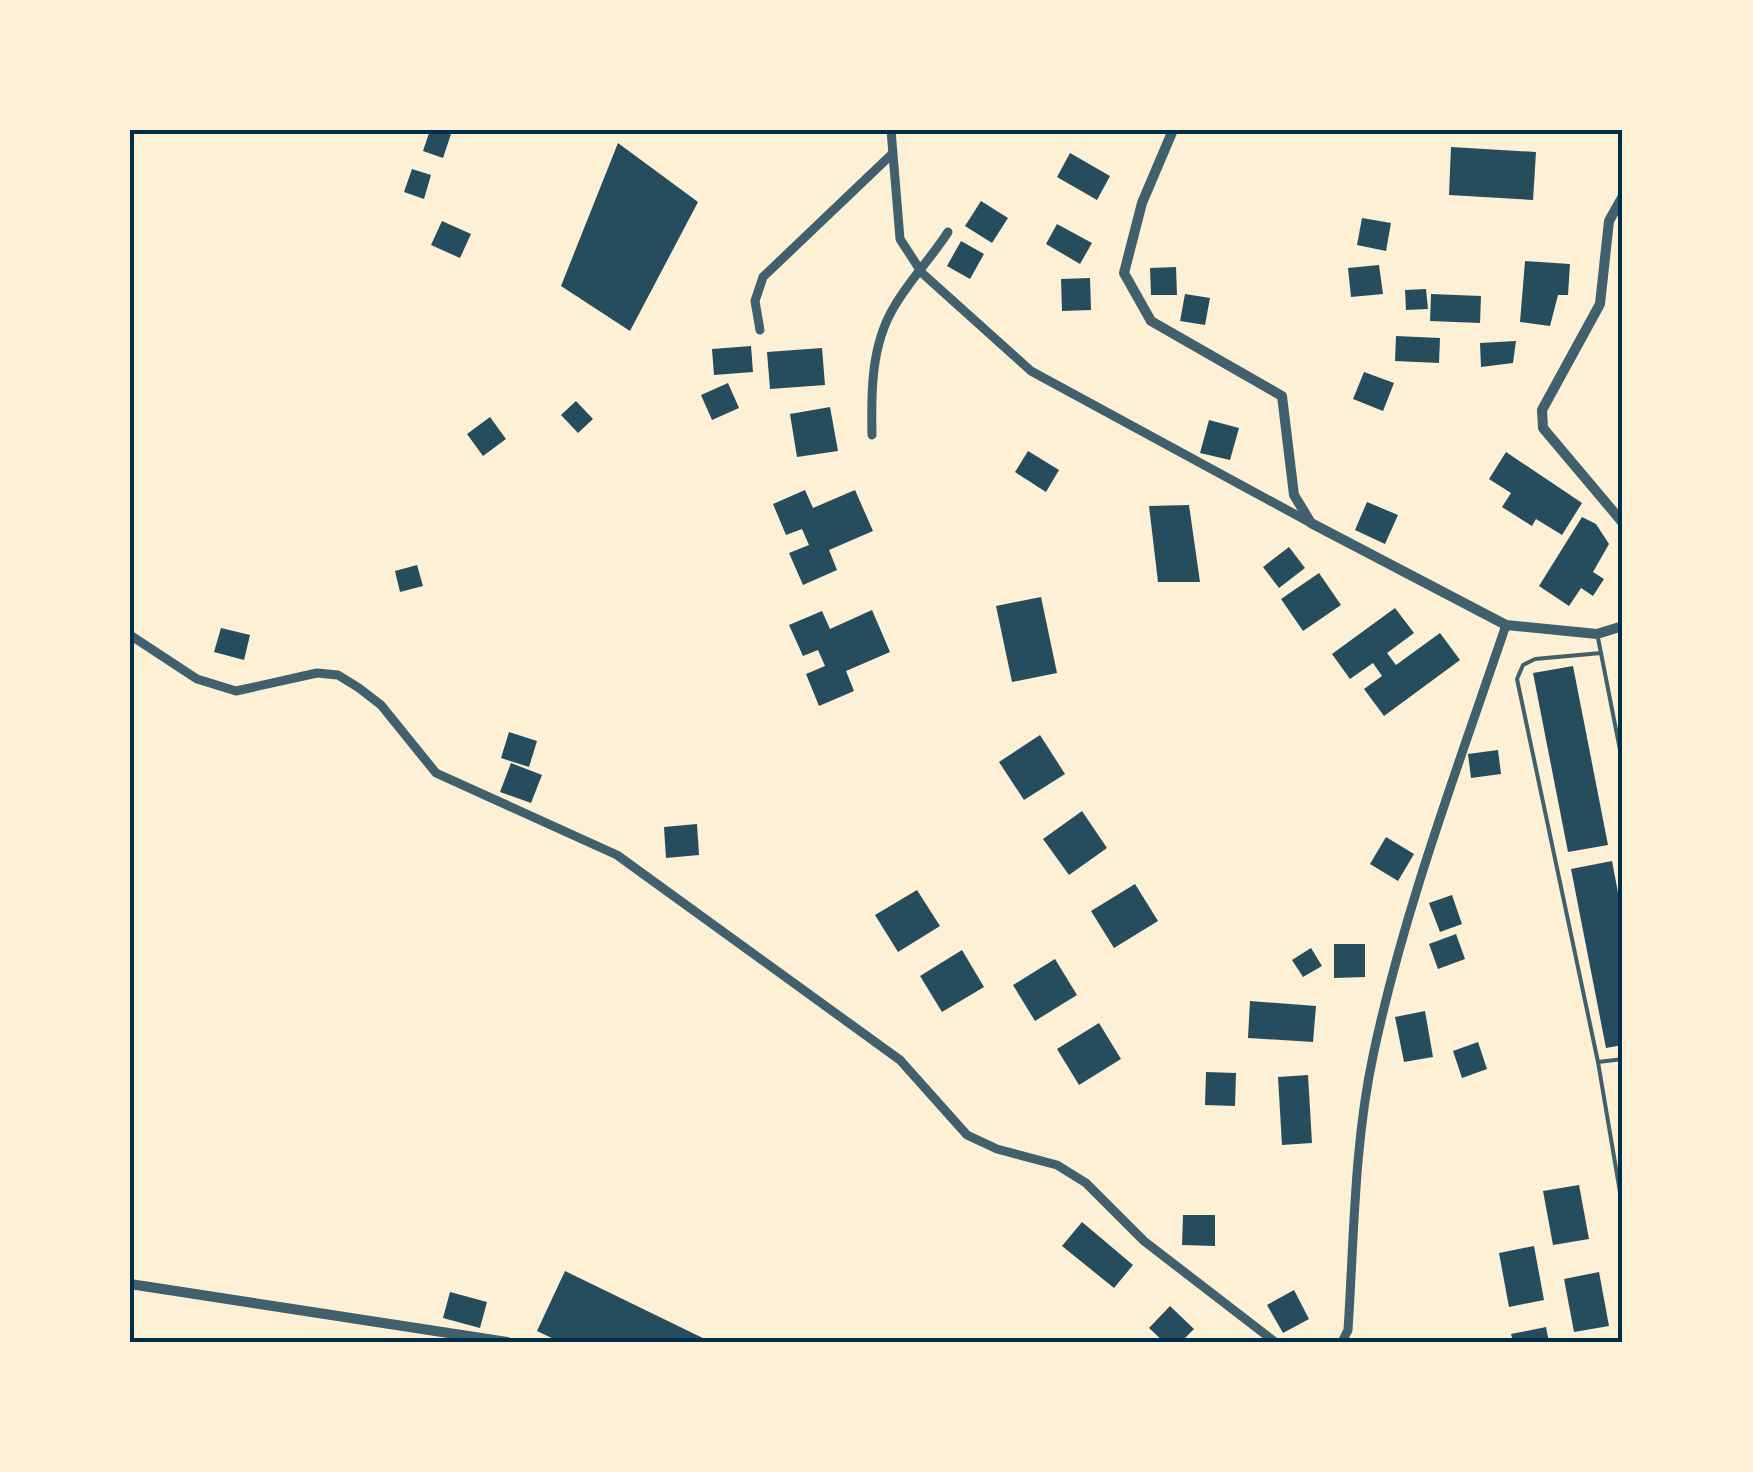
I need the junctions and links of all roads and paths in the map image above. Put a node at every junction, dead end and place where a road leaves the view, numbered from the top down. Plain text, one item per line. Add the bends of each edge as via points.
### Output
1 (891, 130) edge
2 (1173, 130) edge
3 (892, 154) junction
4 (1623, 196) edge
5 (948, 232) dead end
6 (922, 273) junction
7 (760, 330) dead end
8 (872, 436) dead end
9 (1621, 516) edge
10 (1311, 523) junction
11 (1506, 625) junction
12 (1623, 626) edge
13 (1597, 634) junction
14 (130, 635) edge
15 (1601, 654) junction
16 (1623, 766) edge
17 (1623, 1058) edge
18 (1598, 1062) junction
19 (1623, 1210) edge
20 (130, 1284) edge
21 (507, 1342) edge
22 (1275, 1342) edge
23 (1342, 1342) edge

1 - 3 street
2 - 10 street via 1142,203 1124,273 1151,321 1282,396 1294,494
3 - 6 street via 900,239
3 - 7 street via 762,277 756,301
4 - 9 street via 1609,221 1600,304 1542,410 1544,428
5 - 6 street
6 - 8 street via 893,308 882,335 871,383
6 - 10 street via 1032,372
10 - 11 street
11 - 13 street
11 - 23 street via 1421,877 1372,1057
12 - 13 street
13 - 15 lane
14 - 22 street via 197,679 236,691 317,673 359,688 436,773 617,855 900,1060 967,1135 1057,1165 1086,1184 1144,1242
15 - 16 lane
15 - 18 lane via 1535,659 1522,665 1517,679
17 - 18 lane
18 - 19 lane
20 - 21 street

